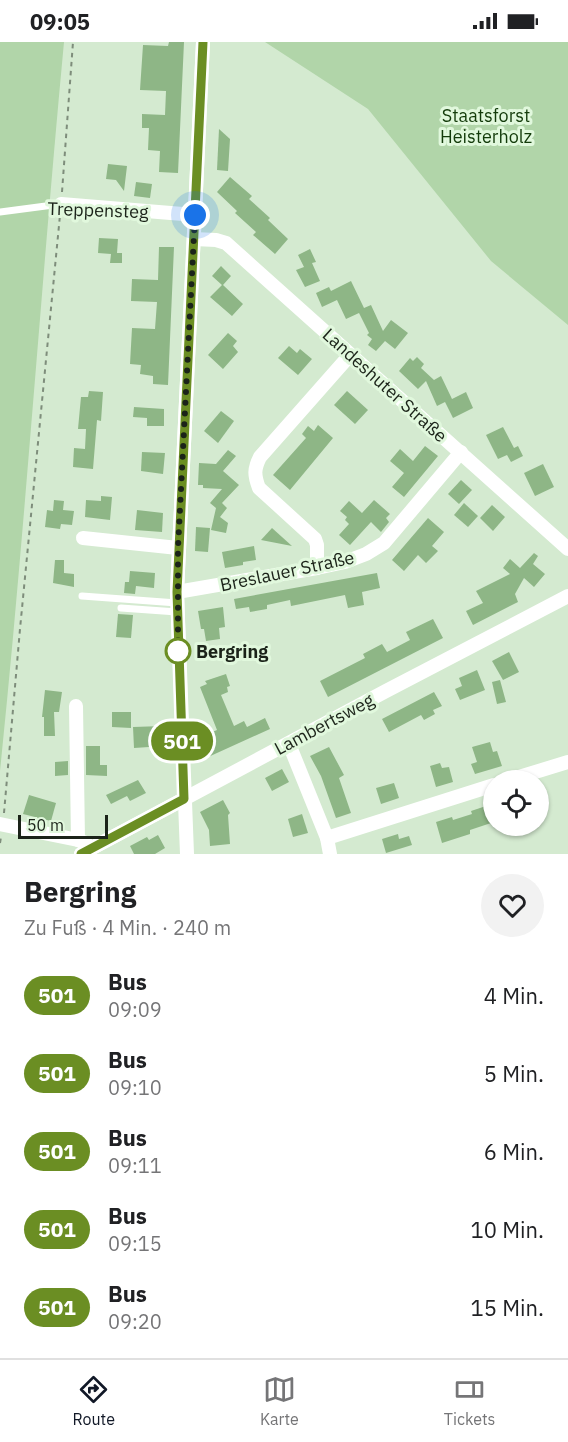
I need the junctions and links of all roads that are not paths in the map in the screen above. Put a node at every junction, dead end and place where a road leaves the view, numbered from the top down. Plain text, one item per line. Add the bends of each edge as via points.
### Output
1 (203, 42) edge
2 (61, 204) joint
3 (0, 212) edge
4 (195, 215) junction
5 (194, 239) junction
6 (350, 355) junction
7 (461, 452) junction
8 (83, 538) dead end
9 (178, 548) junction
10 (568, 549) edge
11 (317, 568) junction
12 (82, 596) dead end
13 (568, 596) edge
14 (177, 602) junction
15 (121, 608) dead end
16 (76, 706) dead end
17 (289, 744) junction
18 (568, 762) edge
19 (542, 770) edge
20 (483, 788) edge
21 (184, 799) junction
22 (2, 825) edge
23 (327, 838) junction
24 (80, 847) edge
25 (94, 850) edge
26 (187, 854) edge
27 (330, 854) edge

1 - 4 street
2 - 3 lane, Treppensteg
2 - 4 street, Treppensteg
4 - 5 street
5 - 6 street, Landeshuter Straße via 226,243
5 - 9 street
6 - 7 street, Landeshuter Straße
6 - 11 street via 255,467 259,488 315,539
7 - 10 street, Landeshuter Straße
7 - 11 street, Breslauer Straße via 384,543 345,562
8 - 9 street
9 - 14 street
11 - 14 street, Breslauer Straße
12 - 14 lane
13 - 17 street, Lambertsweg
14 - 15 lane
14 - 21 street
16 - 24 street
17 - 21 street, Lambertsweg
17 - 23 street
18 - 19 street
20 - 23 street
21 - 25 street, Lambertsweg
21 - 26 street
22 - 24 street
23 - 27 street
24 - 25 street

